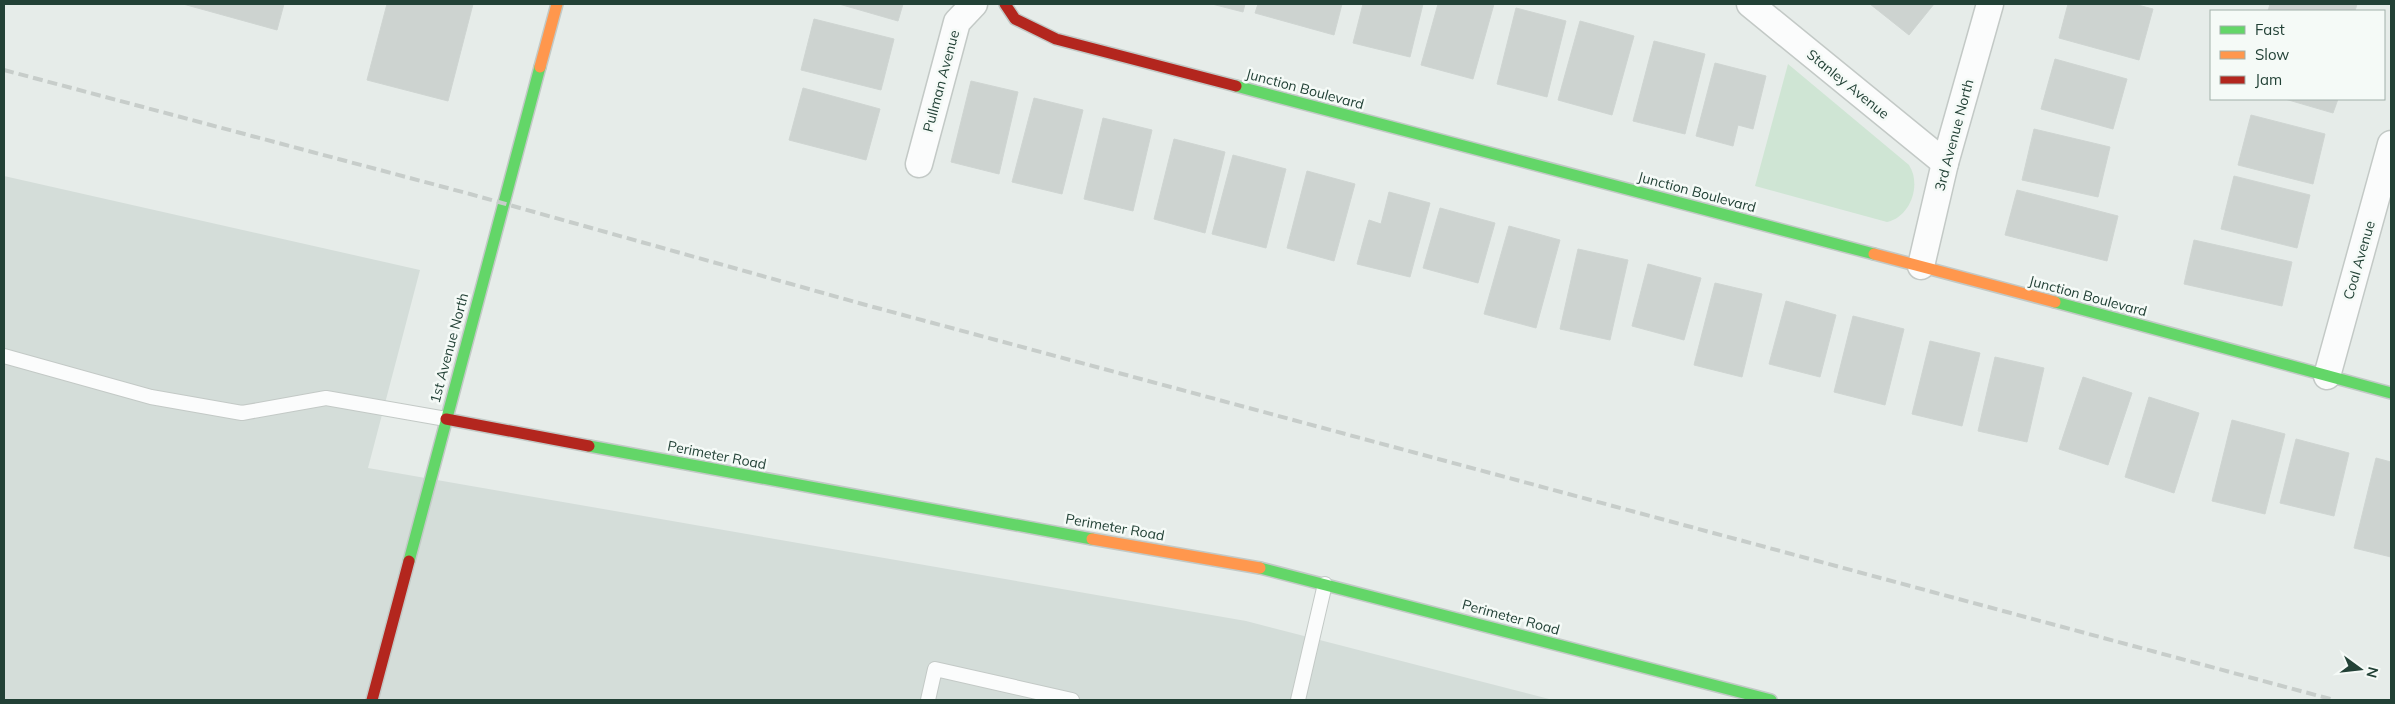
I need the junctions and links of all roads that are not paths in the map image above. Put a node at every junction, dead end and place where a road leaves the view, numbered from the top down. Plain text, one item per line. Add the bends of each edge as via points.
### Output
1 (557, 4) edge
2 (974, 4) edge
3 (1005, 4) edge
4 (1750, 4) edge
5 (1990, 4) edge
6 (2391, 144) edge
7 (1945, 163) junction
8 (919, 164) dead end
9 (1921, 266) junction
10 (4, 356) edge
11 (2327, 376) junction
12 (2391, 393) edge
13 (446, 419) junction
14 (1325, 584) junction
15 (372, 700) edge
16 (928, 700) edge
17 (1072, 700) edge
18 (1298, 700) edge
19 (1771, 700) edge

1 - 13 street, 1st Avenue North
2 - 8 street, Pullman Avenue via 957,22
3 - 9 street, Junction Boulevard via 1016,19 1056,39
4 - 7 street, Stanley Avenue
5 - 7 street, 3rd Avenue North
6 - 11 street, Coal Avenue
7 - 9 street, 3rd Avenue North
9 - 11 street, Junction Boulevard
10 - 13 lane via 151,397 242,413 326,398
11 - 12 street, Junction Boulevard
13 - 14 street, Perimeter Road via 1018,526 1248,565
13 - 15 street, 1st Avenue North
14 - 18 lane
14 - 19 street, Perimeter Road
16 - 17 lane via 935,669

